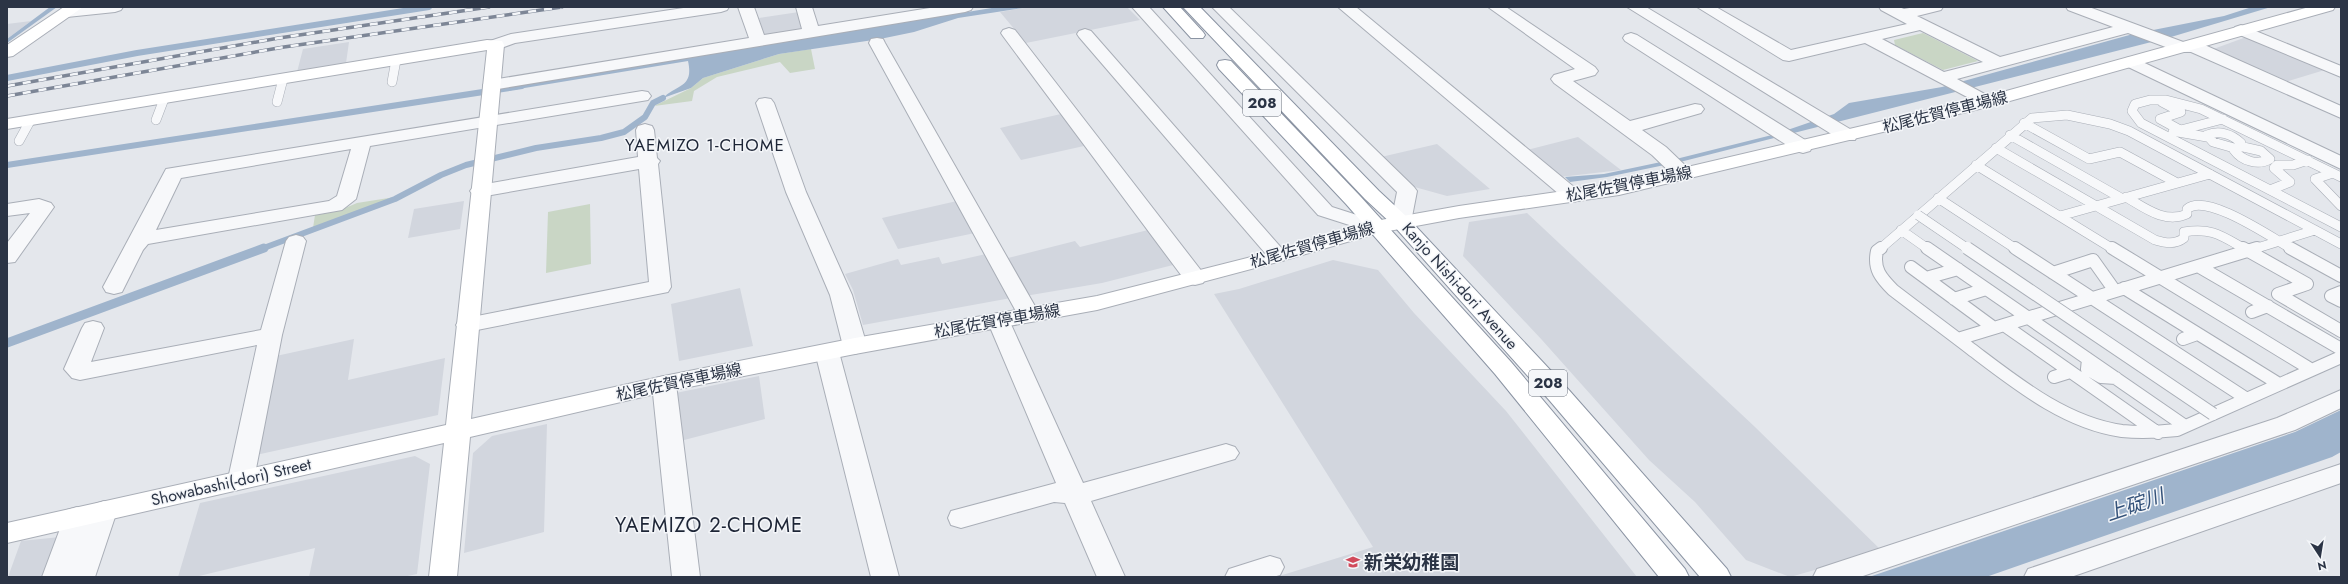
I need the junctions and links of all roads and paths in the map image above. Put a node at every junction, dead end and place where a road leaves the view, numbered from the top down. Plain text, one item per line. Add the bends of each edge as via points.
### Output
1 (115, 7) edge
2 (721, 7) edge
3 (746, 7) edge
4 (804, 7) edge
5 (965, 7) edge
6 (1140, 7) edge
7 (1171, 7) edge
8 (1190, 7) edge
9 (1220, 7) edge
10 (1346, 7) edge
11 (1496, 7) edge
12 (1635, 7) edge
13 (1887, 7) edge
14 (1935, 7) edge
15 (2074, 7) edge
16 (2327, 7) edge
17 (1714, 8) edge
18 (71, 10) edge
19 (896, 12) edge
20 (1901, 14) junction
21 (1922, 25) junction
22 (2135, 29) junction
23 (2241, 30) junction
24 (811, 31) junction
25 (1009, 33) dead end
26 (1085, 34) dead end
27 (1631, 38) dead end
28 (1867, 38) junction
29 (758, 40) junction
30 (877, 43) dead end
31 (496, 45) junction
32 (2189, 47) junction
33 (9, 49) edge
34 (396, 60) junction
35 (2132, 62) junction
36 (1998, 63) junction
37 (2341, 72) edge
38 (283, 79) junction
39 (1946, 80) junction
40 (392, 82) dead end
41 (492, 90) junction
42 (642, 96) dead end
43 (164, 99) junction
44 (2156, 100) junction
45 (277, 102) dead end
46 (1986, 102) junction
47 (765, 103) dead end
48 (1695, 109) dead end
49 (2341, 113) edge
50 (2223, 119) junction
51 (156, 120) dead end
52 (30, 121) junction
53 (489, 122) junction
54 (2024, 123) junction
55 (7, 124) edge
56 (1627, 128) junction
57 (646, 130) dead end
58 (2177, 130) junction
59 (2162, 134) junction
60 (2010, 135) junction
61 (1848, 136) junction
62 (19, 141) dead end
63 (362, 143) junction
64 (1803, 147) junction
65 (2280, 147) junction
66 (1996, 148) junction
67 (2308, 160) junction
68 (650, 161) junction
69 (1976, 165) junction
70 (1674, 166) junction
71 (2338, 171) edge
72 (2210, 174) junction
73 (2051, 180) junction
74 (2177, 183) junction
75 (2037, 184) dead end
76 (2270, 190) junction
77 (480, 191) junction
78 (1573, 196) junction
79 (1362, 197) junction
80 (1938, 198) junction
81 (2124, 198) junction
82 (2095, 206) junction
83 (2341, 206) edge
84 (7, 210) edge
85 (1918, 215) junction
86 (2060, 216) junction
87 (1401, 222) junction
88 (1375, 226) junction
89 (2341, 227) edge
90 (1901, 230) junction
91 (2315, 230) junction
92 (141, 239) junction
93 (296, 241) dead end
94 (2278, 241) junction
95 (2341, 244) edge
96 (2248, 250) junction
97 (1278, 256) junction
98 (7, 257) edge
99 (2198, 266) junction
100 (1911, 267) dead end
101 (1958, 269) junction
102 (2053, 273) junction
103 (2341, 276) edge
104 (2161, 277) junction
105 (1195, 278) junction
106 (1926, 278) junction
107 (114, 287) dead end
108 (1986, 288) junction
109 (2120, 290) junction
110 (2341, 292) edge
111 (2093, 298) junction
112 (1954, 299) junction
113 (2341, 302) edge
114 (2268, 306) junction
115 (2252, 312) dead end
116 (1028, 315) junction
117 (2029, 318) junction
118 (998, 320) junction
119 (466, 325) junction
120 (1999, 327) junction
121 (93, 328) dead end
122 (2341, 330) edge
123 (2197, 334) junction
124 (271, 335) junction
125 (1958, 339) junction
126 (2183, 339) dead end
127 (855, 346) junction
128 (2341, 349) edge
129 (827, 352) junction
130 (2341, 357) edge
131 (2312, 370) junction
132 (2070, 372) junction
133 (2054, 377) dead end
134 (664, 384) junction
135 (2279, 384) junction
136 (2247, 398) junction
137 (2341, 398) edge
138 (2213, 414) junction
139 (2185, 426) junction
140 (456, 432) junction
141 (2158, 433) junction
142 (1226, 453) dead end
143 (2341, 473) edge
144 (241, 479) junction
145 (1076, 495) junction
146 (104, 511) junction
147 (78, 517) junction
148 (961, 518) dead end
149 (7, 533) edge
150 (1270, 567) dead end
151 (440, 576) edge
152 (56, 577) edge
153 (81, 577) edge
154 (686, 577) edge
155 (885, 577) edge
156 (1112, 577) edge
157 (1240, 577) edge
158 (1675, 577) edge
159 (1717, 577) edge
160 (1827, 577) edge
161 (2038, 577) edge

1 - 18 street
2 - 31 street via 511,39
3 - 29 street
4 - 24 street
5 - 19 street
6 - 88 street via 1325,211
7 - 79 main road, Kanjo Nishi-dori Avenue / 208
8 - 79 main road, Kanjo Nishi-dori Avenue / 208
9 - 87 street via 1407,191
10 - 78 street
11 - 56 street via 1590,72 1560,79
12 - 61 street
13 - 20 street
14 - 20 street
15 - 22 street
16 - 23 main road, 松尾佐賀停車場線
17 - 28 street via 1789,56
18 - 33 main road
19 - 24 street
20 - 21 street
21 - 28 street
21 - 36 street
22 - 32 street
22 - 36 street
23 - 32 main road, 松尾佐賀停車場線
23 - 37 street
24 - 29 street
25 - 105 street
26 - 97 street
27 - 64 street
28 - 39 street
29 - 41 street
30 - 116 street
31 - 34 main road
31 - 41 main road
32 - 35 main road, 松尾佐賀停車場線
32 - 49 street
34 - 38 main road
34 - 40 lane
35 - 46 main road, 松尾佐賀停車場線
35 - 71 street
36 - 39 street
38 - 43 main road
38 - 45 lane
39 - 46 street
41 - 53 main road
42 - 53 street
43 - 51 lane
43 - 52 main road
44 - 50 lane via 2189,105
44 - 58 lane via 2182,112 2160,119
44 - 59 lane via 2135,104 2132,111 2141,123
46 - 61 main road, 松尾佐賀停車場線
47 - 127 street via 796,192 841,295
48 - 56 street
50 - 58 lane
50 - 65 lane
52 - 55 main road
52 - 62 lane
53 - 63 street
53 - 77 main road
54 - 60 lane
54 - 72 lane via 2032,118 2067,115 2110,124 2129,131
54 - 74 lane via 2089,159 2120,152
56 - 70 street
57 - 68 street
58 - 59 lane
58 - 65 lane via 2207,137 2218,144 2262,152
59 - 76 lane
60 - 66 lane
60 - 81 lane
61 - 64 main road, 松尾佐賀停車場線
63 - 92 street via 173,172
63 - 92 street via 346,199 334,206
64 - 70 main road, 松尾佐賀停車場線
65 - 67 lane
66 - 69 lane
66 - 73 lane
67 - 71 lane
67 - 76 lane via 2293,165 2277,165 2274,168 2276,171 2290,182
68 - 77 street
68 - 119 street via 660,287
69 - 80 lane
69 - 86 lane
70 - 78 main road, 松尾佐賀停車場線 via 1618,189
71 - 83 lane via 2315,179
72 - 74 lane
72 - 91 lane
73 - 75 lane
73 - 82 lane
74 - 81 lane
76 - 89 lane
77 - 119 main road
78 - 87 main road, 松尾佐賀停車場線
79 - 87 main road, Kanjo Nishi-dori Avenue / 208
79 - 88 main road, Kanjo Nishi-dori Avenue / 208
80 - 85 lane
80 - 102 lane
81 - 82 lane
81 - 94 lane via 2155,213 2170,217 2184,216 2189,206 2210,206
82 - 86 lane
82 - 96 lane via 2155,240 2176,242 2184,238 2184,232 2201,229 2221,235
84 - 98 street via 40,205 44,207
85 - 90 lane
85 - 138 lane, bridge
86 - 104 lane
87 - 88 main road, 松尾佐賀停車場線
87 - 159 main road, Kanjo Nishi-dori Avenue / 208 via 1560,395
88 - 97 main road, 松尾佐賀停車場線
88 - 158 main road, Kanjo Nishi-dori Avenue / 208 via 1503,368
90 - 101 lane
90 - 125 lane via 1877,250 1874,263 1878,275 1893,290
91 - 94 lane
91 - 95 lane
92 - 107 street via 133,248
93 - 124 street
94 - 96 lane
94 - 103 lane
96 - 99 lane
96 - 122 lane via 2307,284 2278,294
97 - 105 main road, 松尾佐賀停車場線
99 - 104 lane
99 - 114 lane
100 - 106 lane
101 - 106 lane
101 - 108 lane
102 - 109 lane via 2093,260
102 - 111 lane
104 - 109 lane
104 - 131 lane
105 - 116 main road, 松尾佐賀停車場線 via 1097,303
106 - 112 lane
108 - 112 lane
108 - 117 lane
109 - 111 lane
109 - 123 lane
110 - 113 lane via 2330,296
111 - 117 lane
111 - 136 lane
112 - 120 lane
114 - 115 lane
114 - 128 lane
116 - 118 main road, 松尾佐賀停車場線
117 - 120 lane
117 - 139 lane via 2088,359 2087,368 2100,377 2116,378
118 - 127 main road, 松尾佐賀停車場線
118 - 145 street
119 - 140 main road
120 - 125 lane
120 - 132 lane
121 - 124 street via 76,369 80,372
123 - 126 lane
123 - 135 lane
124 - 144 street
125 - 141 lane via 2039,399 2066,413 2094,424 2127,432
127 - 129 main road, 松尾佐賀停車場線
129 - 134 main road, 松尾佐賀停車場線
129 - 155 street
130 - 131 lane
131 - 135 lane
132 - 133 lane
132 - 141 lane
134 - 140 main road, 松尾佐賀停車場線
134 - 154 street
135 - 136 lane
136 - 138 lane
137 - 160 street via 2286,424
138 - 139 lane
139 - 141 lane
140 - 144 main road, Showabashi(-dori) Street
140 - 151 main road
142 - 145 street
143 - 161 street
144 - 146 main road, Showabashi(-dori) Street
145 - 148 street via 1054,492
145 - 156 street
146 - 147 main road, Showabashi(-dori) Street
146 - 153 street
147 - 149 main road, Showabashi(-dori) Street
147 - 152 street
150 - 157 street

